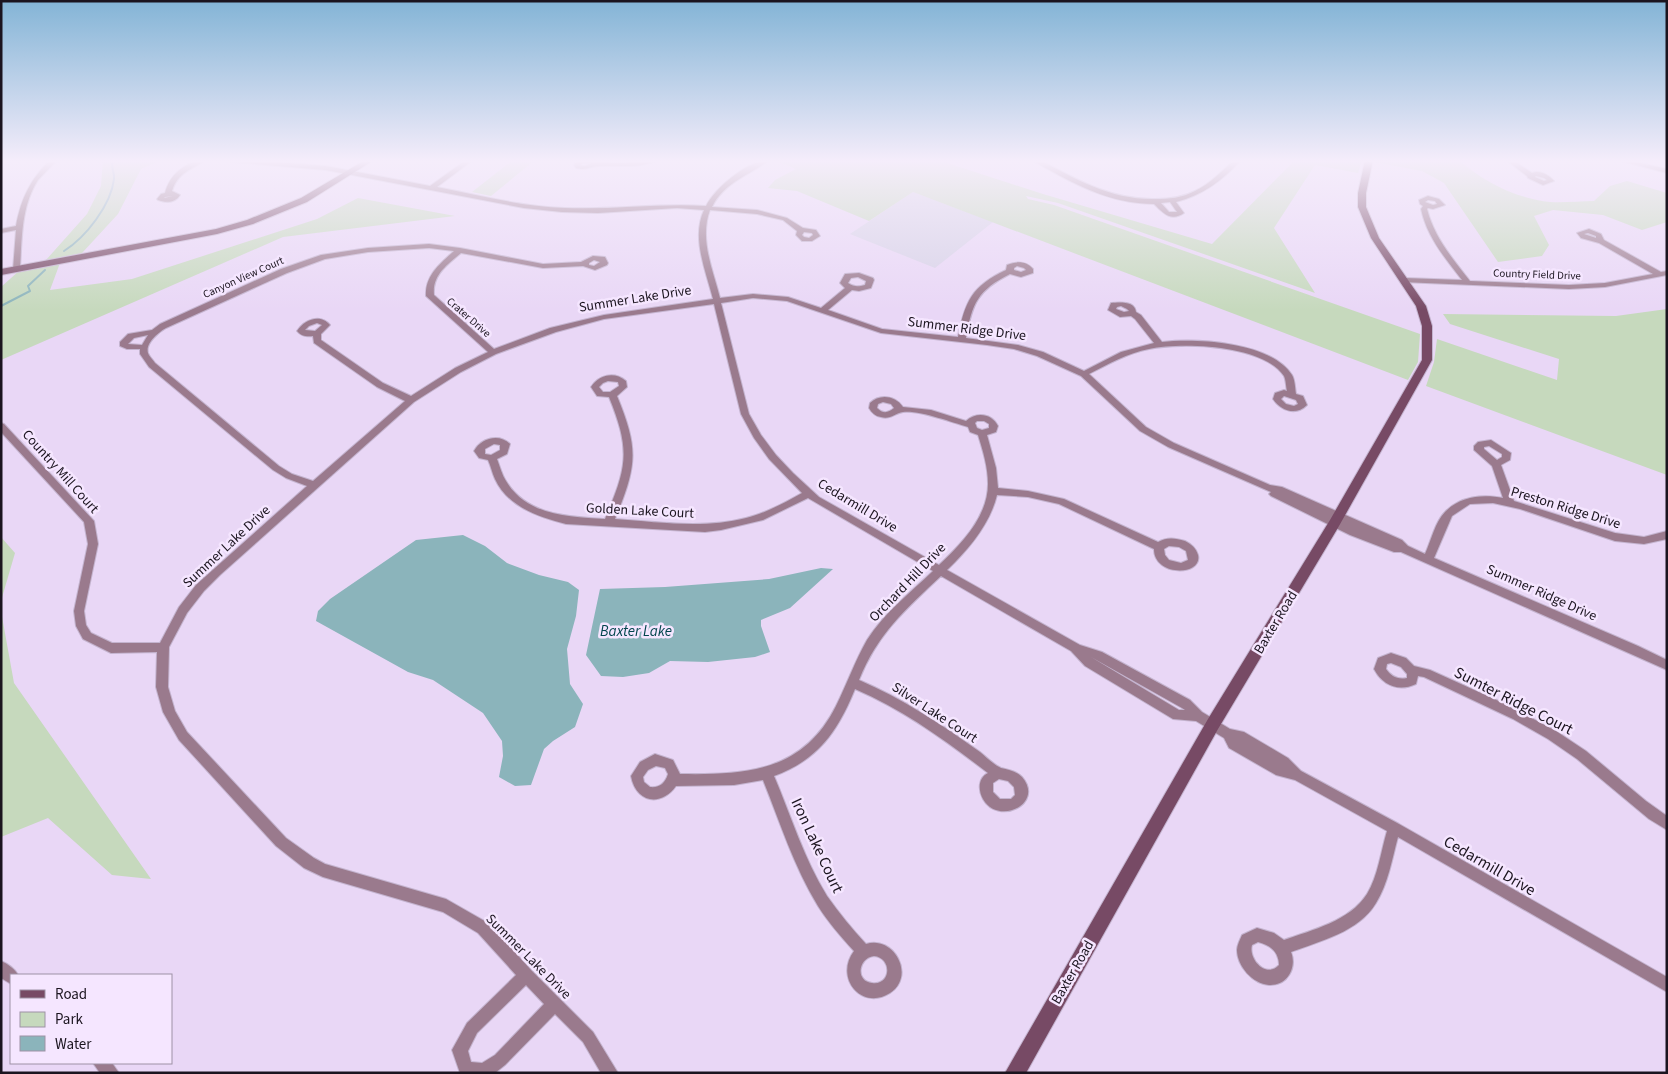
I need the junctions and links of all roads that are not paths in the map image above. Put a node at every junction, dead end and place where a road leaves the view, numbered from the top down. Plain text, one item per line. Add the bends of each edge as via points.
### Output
1 (24, 210) edge
2 (279, 210) edge
3 (566, 210) edge
4 (610, 210) edge
5 (707, 210) edge
6 (735, 210) edge
7 (1163, 210) edge
8 (1180, 210) edge
9 (1363, 210) edge
10 (1424, 210) edge
11 (20, 227) junction
12 (801, 230) dead end
13 (1, 231) edge
14 (1601, 241) dead end
15 (460, 250) junction
16 (584, 264) dead end
17 (16, 268) junction
18 (1010, 271) dead end
19 (1, 272) edge
20 (1663, 273) edge
21 (1405, 280) junction
22 (1467, 282) junction
23 (850, 288) dead end
24 (717, 301) junction
25 (823, 310) junction
26 (1132, 313) dead end
27 (154, 332) junction
28 (317, 333) dead end
29 (962, 339) junction
30 (1159, 344) junction
31 (144, 347) junction
32 (493, 352) junction
33 (1084, 374) junction
34 (1292, 394) dead end
35 (612, 395) dead end
36 (412, 400) junction
37 (899, 409) dead end
38 (970, 425) junction
39 (1, 426) edge
40 (982, 433) junction
41 (492, 458) dead end
42 (1496, 464) dead end
43 (313, 485) junction
44 (993, 491) junction
45 (809, 494) junction
46 (1509, 501) junction
47 (1337, 520) junction
48 (609, 522) junction
49 (1667, 535) edge
50 (1159, 547) dead end
51 (1428, 559) junction
52 (940, 569) junction
53 (163, 647) junction
54 (1667, 665) edge
55 (1412, 670) dead end
56 (853, 683) junction
57 (1213, 724) junction
58 (998, 773) dead end
59 (767, 774) junction
60 (674, 780) dead end
61 (1667, 824) edge
62 (1394, 828) junction
63 (1282, 948) dead end
64 (863, 951) dead end
65 (526, 975) junction
66 (1667, 985) edge
67 (555, 1002) junction
68 (102, 1064) edge
69 (111, 1073) edge
70 (610, 1073) edge
71 (1015, 1073) edge

1 - 11 street
2 - 17 main road via 250,222 185,237
3 - 4 street
5 - 24 street, Cedarmill Drive via 701,226 702,241
6 - 12 street via 769,214 785,219
7 - 8 street via 1178,215
9 - 21 main road, Baxter Road via 1375,238
10 - 22 street via 1431,231
11 - 13 street
11 - 17 street
14 - 20 street
15 - 16 street, Canyon View Court via 543,266
15 - 27 street, Canyon View Court via 421,246 368,250 324,258 284,271
15 - 32 street, Crater Drive via 433,276 428,289 430,296
17 - 19 main road
18 - 29 street via 986,284 972,298
20 - 22 street, Country Field Drive via 1616,284 1569,287
21 - 22 street, Country Field Drive
21 - 47 main road, Baxter Road via 1425,316 1427,360
23 - 25 street
24 - 25 street, Summer Ridge Drive via 770,297
24 - 32 street, Summer Lake Drive via 595,318
24 - 45 street, Cedarmill Drive via 746,414 754,432
25 - 29 street, Summer Ridge Drive via 881,331
26 - 30 street
27 - 31 street, Canyon View Court
27 - 31 street via 131,336 123,344
28 - 36 street via 317,341 380,385
29 - 33 street, Summer Ridge Drive via 1032,351
30 - 33 street via 1126,353
30 - 34 street via 1207,344 1249,351 1278,365 1290,379
31 - 43 street via 144,354 152,365 269,462 289,476
32 - 36 street, Summer Lake Drive
33 - 47 street, Summer Ridge Drive via 1144,429 1171,445 1269,488 1280,489
35 - 48 street via 628,441 629,456
36 - 43 street, Summer Lake Drive
37 - 38 street via 931,413
38 - 40 street
38 - 40 street via 975,418 991,420 993,430
39 - 53 street, Country Mill Court via 89,521 93,544 79,611 81,626 87,636 111,648
40 - 44 street, Orchard Hill Drive via 991,462
41 - 48 street, Golden Lake Court via 505,488 534,510 566,520
42 - 46 street
43 - 53 street, Summer Lake Drive via 200,588 183,610
44 - 50 street via 1061,501
44 - 52 street, Orchard Hill Drive via 978,528
45 - 48 street, Golden Lake Court via 776,512 738,525 705,528
45 - 52 street, Cedarmill Drive
46 - 49 street, Preston Ridge Drive via 1620,539 1660,539
46 - 51 street, Preston Ridge Drive via 1481,500 1458,508 1450,514
47 - 51 street, Summer Ridge Drive via 1394,549 1404,549
47 - 57 main road, Baxter Road
51 - 54 street, Summer Ridge Drive
52 - 56 street, Orchard Hill Drive via 873,640
52 - 57 street, Cedarmill Drive via 1076,648 1089,663 1178,715 1198,716
53 - 65 street, Summer Lake Drive via 162,687 169,712 183,736 281,842 323,870 446,906 483,928
55 - 61 street, Sumter Ridge Court via 1426,673 1546,731 1589,760 1632,800
56 - 58 street, Silver Lake Court via 878,692 904,707
56 - 59 street, Orchard Hill Drive via 841,712 816,744 792,762
57 - 62 street, Cedarmill Drive via 1228,734 1233,744
57 - 71 main road, Baxter Road
59 - 60 street, Orchard Hill Drive via 733,780
59 - 64 street, Iron Lake Court via 818,892 833,916
62 - 63 street via 1372,898 1364,910 1336,927
62 - 66 street, Cedarmill Drive
65 - 67 street, Summer Lake Drive
65 - 67 street via 472,1028 460,1050 466,1069 484,1071 500,1060
67 - 70 street, Summer Lake Drive via 588,1037
68 - 69 street

